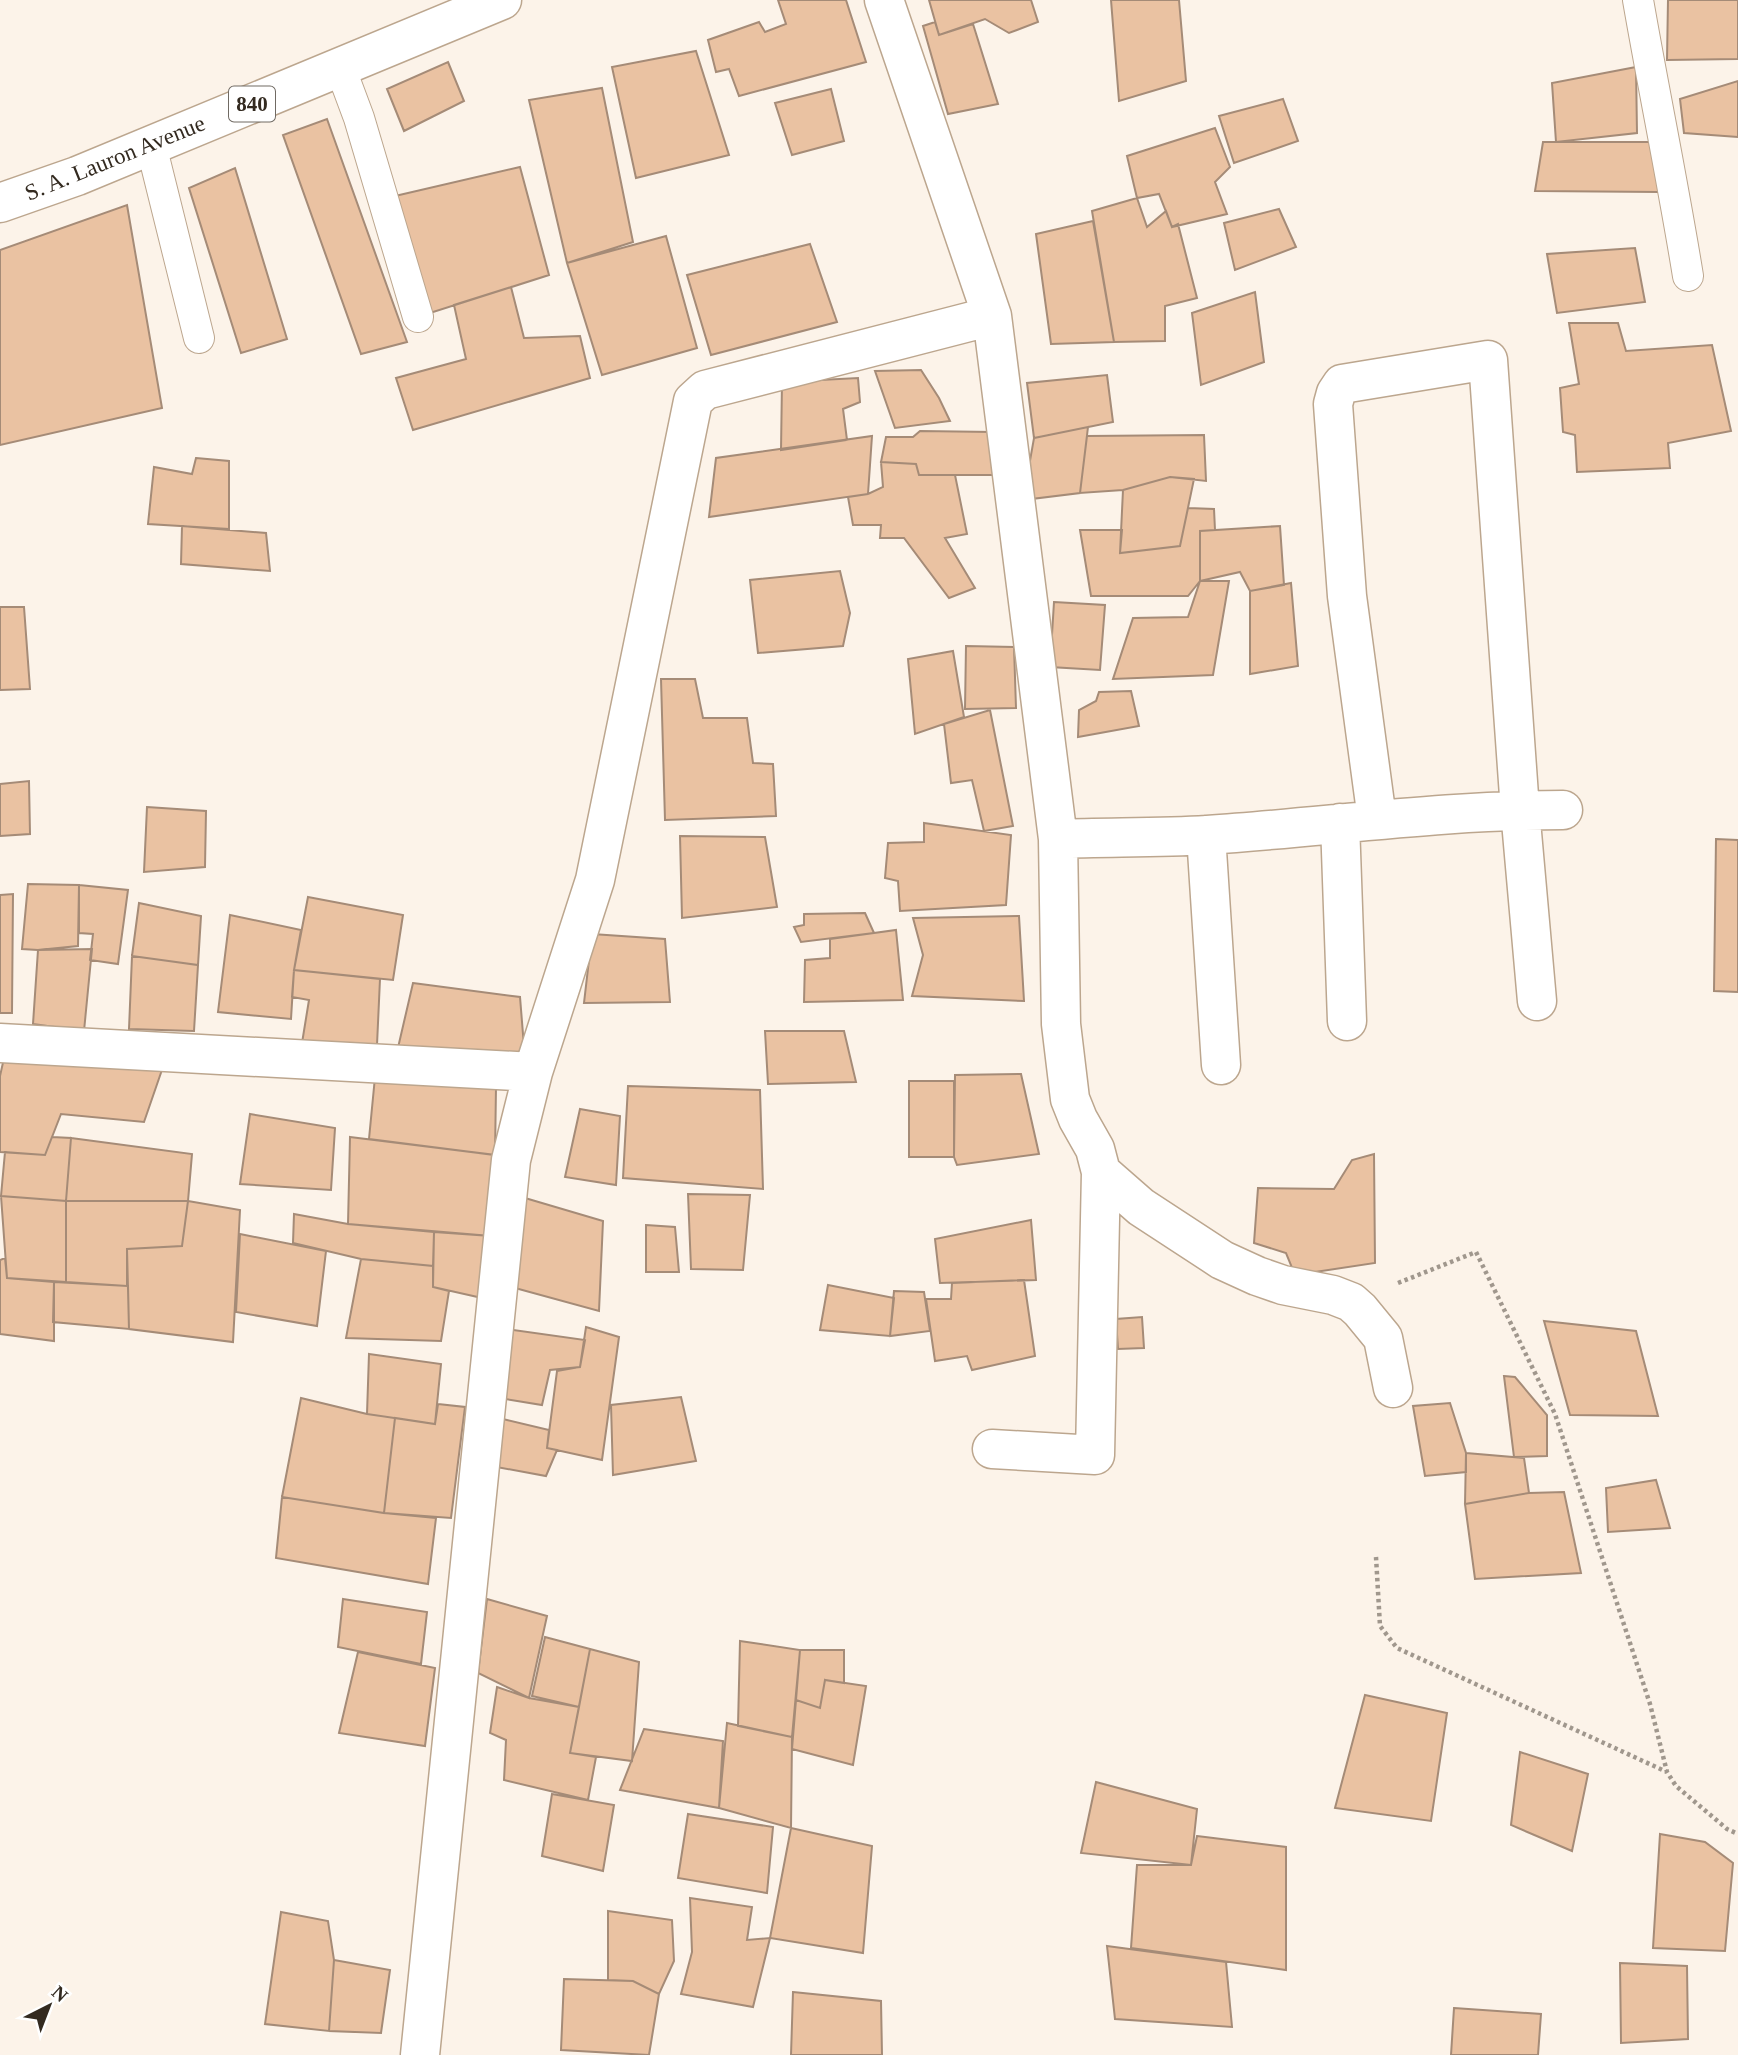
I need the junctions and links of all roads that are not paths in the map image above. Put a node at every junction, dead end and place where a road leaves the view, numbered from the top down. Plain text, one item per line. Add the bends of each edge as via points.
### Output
1 (502, 0) edge
2 (884, 0) edge
3 (1638, 0) edge
4 (340, 67) junction
5 (151, 145) junction
6 (0, 204) edge
7 (1688, 276) dead end
8 (992, 316) junction
9 (418, 317) dead end
10 (199, 338) dead end
11 (1520, 810) junction
12 (1563, 810) dead end
13 (1359, 821) junction
14 (1206, 835) junction
15 (1058, 839) junction
16 (1537, 1001) dead end
17 (1347, 1021) dead end
18 (0, 1043) edge
19 (1221, 1065) dead end
20 (533, 1072) junction
21 (1101, 1172) junction
22 (1393, 1388) dead end
23 (992, 1449) dead end
24 (429, 2054) edge

1 - 4 main road, S. A. Lauron Avenue / 840
2 - 8 main road
3 - 7 lane
4 - 5 main road, S. A. Lauron Avenue / 840
4 - 9 lane
5 - 6 main road, S. A. Lauron Avenue / 840
5 - 10 lane
8 - 15 main road
8 - 20 main road via 705,390 693,401 595,880
11 - 12 main road
11 - 13 main road
11 - 13 main road via 1488,360 1342,384 1336,393 1333,404
11 - 16 main road
13 - 14 main road
13 - 17 main road
14 - 15 main road
14 - 19 main road
15 - 21 main road via 1061,1024 1070,1099 1096,1149
18 - 20 main road
20 - 24 main road via 511,1160
21 - 22 main road via 1141,1207 1222,1260 1256,1276 1351,1302 1383,1338
21 - 23 main road via 1095,1455

